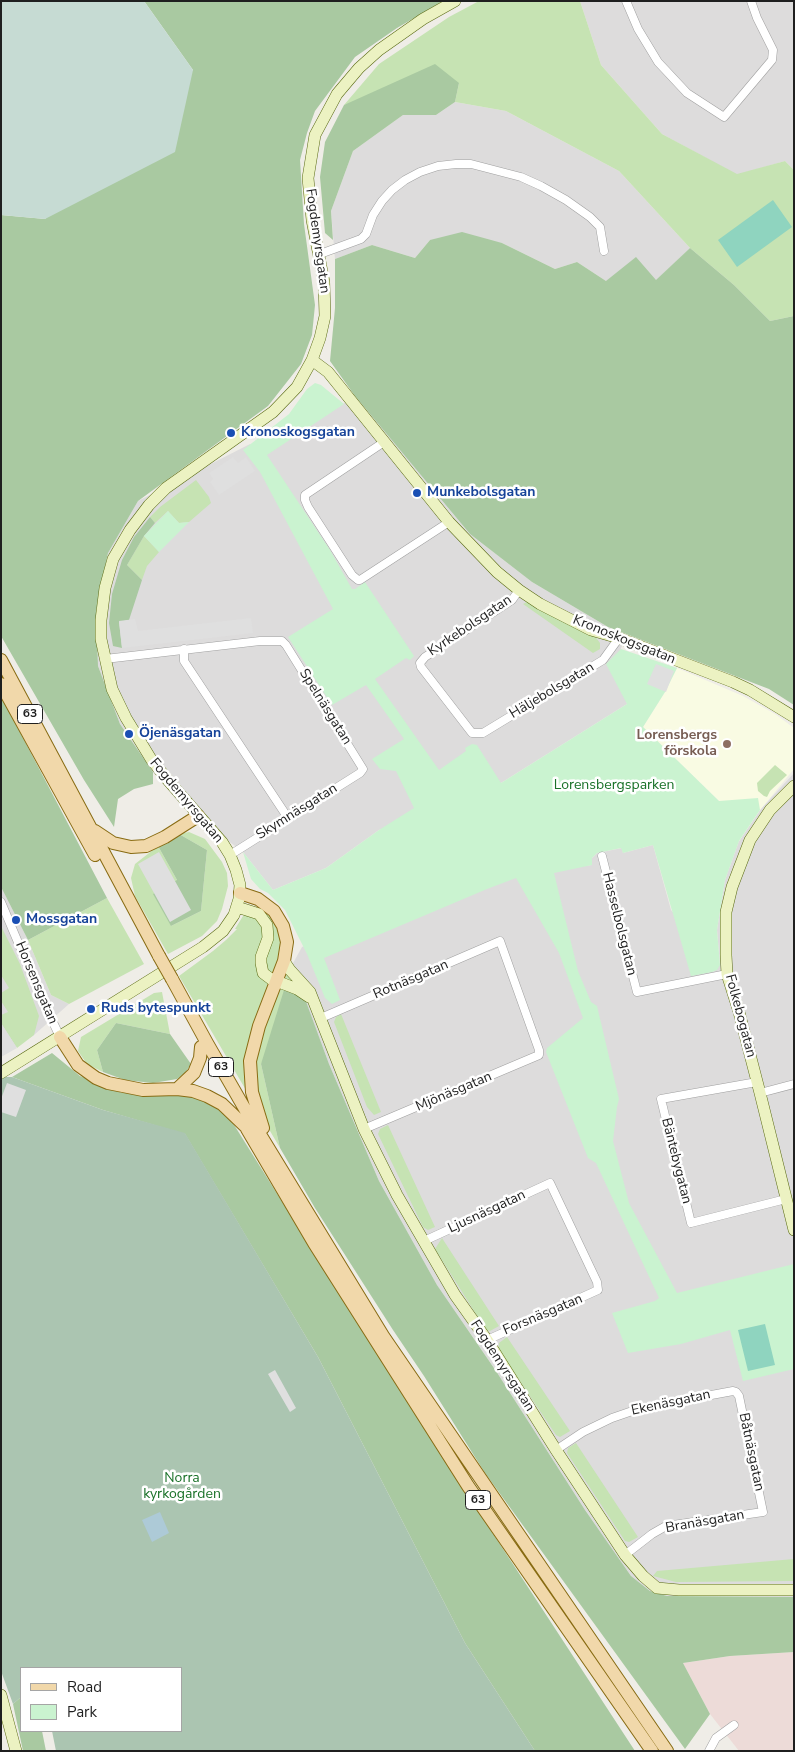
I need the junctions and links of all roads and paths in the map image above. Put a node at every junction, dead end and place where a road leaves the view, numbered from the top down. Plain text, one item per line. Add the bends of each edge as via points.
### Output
1 (455, 1) edge
2 (626, 1) edge
3 (751, 1) edge
4 (604, 251) dead end
5 (320, 254) junction
6 (312, 360) junction
7 (384, 442) junction
8 (449, 522) junction
9 (519, 590) junction
10 (618, 638) junction
11 (184, 649) junction
12 (105, 659) junction
13 (1, 660) edge
14 (1, 684) edge
15 (794, 717) edge
16 (477, 733) joint
17 (364, 769) joint
18 (794, 786) edge
19 (198, 816) junction
20 (288, 818) junction
21 (89, 826) junction
22 (230, 855) junction
23 (602, 856) dead end
24 (240, 893) junction
25 (1, 902) edge
26 (237, 907) junction
27 (156, 958) junction
28 (284, 961) junction
29 (727, 974) junction
30 (169, 981) junction
31 (277, 981) junction
32 (316, 1004) junction
33 (321, 1018) junction
34 (60, 1037) junction
35 (201, 1047) junction
36 (538, 1050) joint
37 (1, 1073) edge
38 (794, 1084) edge
39 (759, 1087) junction
40 (177, 1088) junction
41 (246, 1127) junction
42 (364, 1129) junction
43 (272, 1154) junction
44 (786, 1199) junction
45 (794, 1230) edge
46 (424, 1241) junction
47 (598, 1290) joint
48 (486, 1340) junction
49 (736, 1392) joint
50 (556, 1450) junction
51 (763, 1512) joint
52 (625, 1555) junction
53 (794, 1590) edge
54 (1, 1695) edge
55 (734, 1725) dead end
56 (16, 1751) edge
57 (652, 1751) edge
58 (667, 1751) edge
59 (709, 1751) edge

1 - 5 street, Fogdemyrsgatan via 379,50 337,94 315,136 308,178 312,220
2 - 3 street via 658,62 687,92 724,117 772,60 773,50
4 - 5 street via 600,227 566,200 521,177 472,164 456,164 438,166 405,180 382,201 361,240
5 - 6 street, Fogdemyrsgatan via 324,316
6 - 7 street, Kronoskogsgatan via 328,372
6 - 12 street, Fogdemyrsgatan via 297,387 273,412 166,488 130,530 113,559 105,588 101,639
7 - 8 street, Kronoskogsgatan
7 - 8 street via 306,495 305,500 313,514 352,575 358,580
8 - 9 street, Kronoskogsgatan via 496,572
9 - 10 street, Kronoskogsgatan via 591,630
9 - 16 street, Kyrkebolsgatan via 512,600 420,663 472,732
10 - 15 street, Kronoskogsgatan via 750,690
10 - 16 street, Häljebolsgatan via 603,660 483,733
11 - 12 street
11 - 17 street, Spelnäsgatan via 260,640 282,641
11 - 20 street via 184,661
12 - 19 street, Fogdemyrsgatan via 112,689 140,743
13 - 21 main road, 63
14 - 27 main road, 63
17 - 20 street, Skymnäsgatan
18 - 29 street, Folkebogatan via 770,810 750,840 735,881 726,912
19 - 21 main road via 146,846 114,843
19 - 22 street, Fogdemyrsgatan
20 - 22 street, Skymnäsgatan
21 - 27 main road, 63
22 - 24 street, Fogdemyrsgatan
23 - 29 street, Hasselbolsgatan via 637,992
24 - 26 street
24 - 28 main road via 264,902 279,918 287,942
25 - 34 street, Horsensgatan
26 - 31 street via 264,919 268,938 261,957 261,969 266,976
26 - 34 street via 229,924 216,939
27 - 30 main road, 63
28 - 31 main road
28 - 32 street, Fogdemyrsgatan via 305,985
29 - 39 street, Folkebogatan
30 - 35 main road, 63
30 - 43 main road, 63
31 - 32 street via 306,994
31 - 43 main road via 258,1026 250,1061 252,1092
32 - 33 street, Fogdemyrsgatan
33 - 36 street, Rotnäsgatan via 500,941
33 - 42 street, Fogdemyrsgatan
34 - 37 street
34 - 40 main road via 78,1065 96,1078 143,1090
35 - 40 main road via 194,1073
35 - 41 main road, 63
36 - 42 street, Mjönäsgatan via 539,1055 532,1059
38 - 39 street
39 - 44 street, Folkebogatan
39 - 44 street, Bäntebygatan via 661,1099 691,1223
40 - 41 main road via 207,1096 222,1104
41 - 57 main road, 63 via 314,1243 468,1486
42 - 46 street, Fogdemyrsgatan
43 - 58 main road, 63 via 383,1336
44 - 45 street, Folkebogatan
46 - 47 street, Ljusnäsgatan via 550,1183
46 - 48 street, Fogdemyrsgatan
47 - 48 street, Forsnäsgatan
48 - 50 street, Fogdemyrsgatan
49 - 50 street, Ekenäsgatan via 641,1408 590,1428
49 - 51 street, Båtnäsgatan
50 - 52 street, Fogdemyrsgatan
51 - 52 street, Branäsgatan via 666,1526
52 - 53 street, Fogdemyrsgatan via 658,1588
54 - 56 street
55 - 59 street via 716,1738

